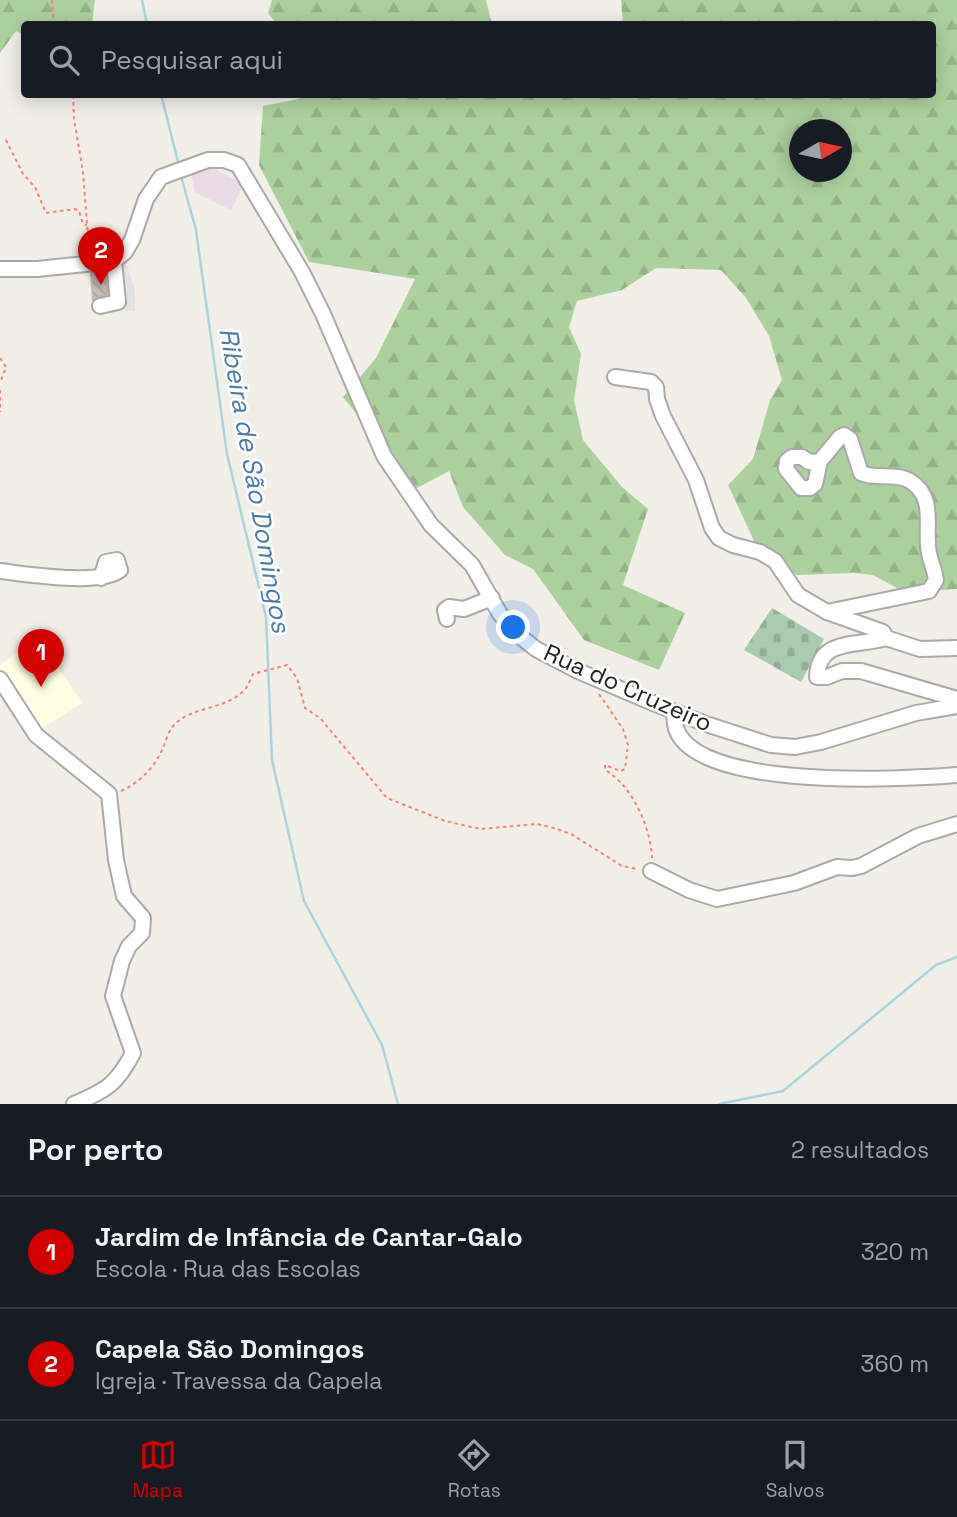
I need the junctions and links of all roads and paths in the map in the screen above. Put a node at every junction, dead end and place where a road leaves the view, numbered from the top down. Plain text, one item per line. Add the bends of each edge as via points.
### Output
1 (52, 0) edge
2 (54, 21) edge
3 (73, 98) edge
4 (6, 141) dead end
5 (88, 225) junction
6 (114, 261) junction
7 (92, 264) junction
8 (0, 269) edge
9 (100, 306) dead end
10 (0, 358) edge
11 (615, 377) dead end
12 (0, 383) edge
13 (0, 390) edge
14 (0, 412) edge
15 (820, 461) dead end
16 (0, 571) edge
17 (102, 578) dead end
18 (492, 598) junction
19 (827, 612) junction
20 (447, 619) dead end
21 (886, 638) junction
22 (957, 648) edge
23 (593, 677) junction
24 (0, 679) edge
25 (957, 699) edge
26 (957, 706) edge
27 (675, 712) junction
28 (957, 775) edge
29 (109, 794) junction
30 (957, 824) edge
31 (648, 870) junction
32 (74, 1104) edge

1 - 2 path
3 - 5 path
4 - 5 path via 46,213 75,209
5 - 7 path
6 - 7 street
6 - 9 street via 118,302
6 - 18 street, Rua do Cruzeiro via 132,240 146,199 161,177 208,160 238,165 302,272 384,456 431,525 471,565
7 - 8 street
10 - 12 path via 6,367
11 - 19 street via 651,382 656,387 663,416 719,538 775,561 798,595
13 - 14 path
15 - 19 street via 844,435 850,439 862,473 911,481 928,509 929,553 936,580 929,591
16 - 17 street
18 - 20 street via 464,609 449,607
18 - 23 street, Rua do Cruzeiro via 526,642
19 - 21 street via 877,628
21 - 22 street via 920,649
21 - 25 street via 827,651 817,665 817,677 861,671
23 - 27 street, Rua do Cruzeiro
23 - 31 path via 593,685 623,729 628,745 625,769 605,765 605,770 625,787 645,826 651,840
24 - 29 street via 36,735
26 - 27 street, Rua do Cruzeiro via 795,747 771,745
27 - 28 street via 676,733 694,749 742,769 833,778
29 - 31 path via 134,785 147,773 172,726 185,716 230,701 245,690 253,674 287,665 305,708 320,718 387,799 481,829 537,824 554,828 622,866
29 - 32 street via 124,896 143,918 142,933 122,961 113,996 133,1052 115,1082
30 - 31 street via 918,836 861,866 837,867 794,883 717,899

